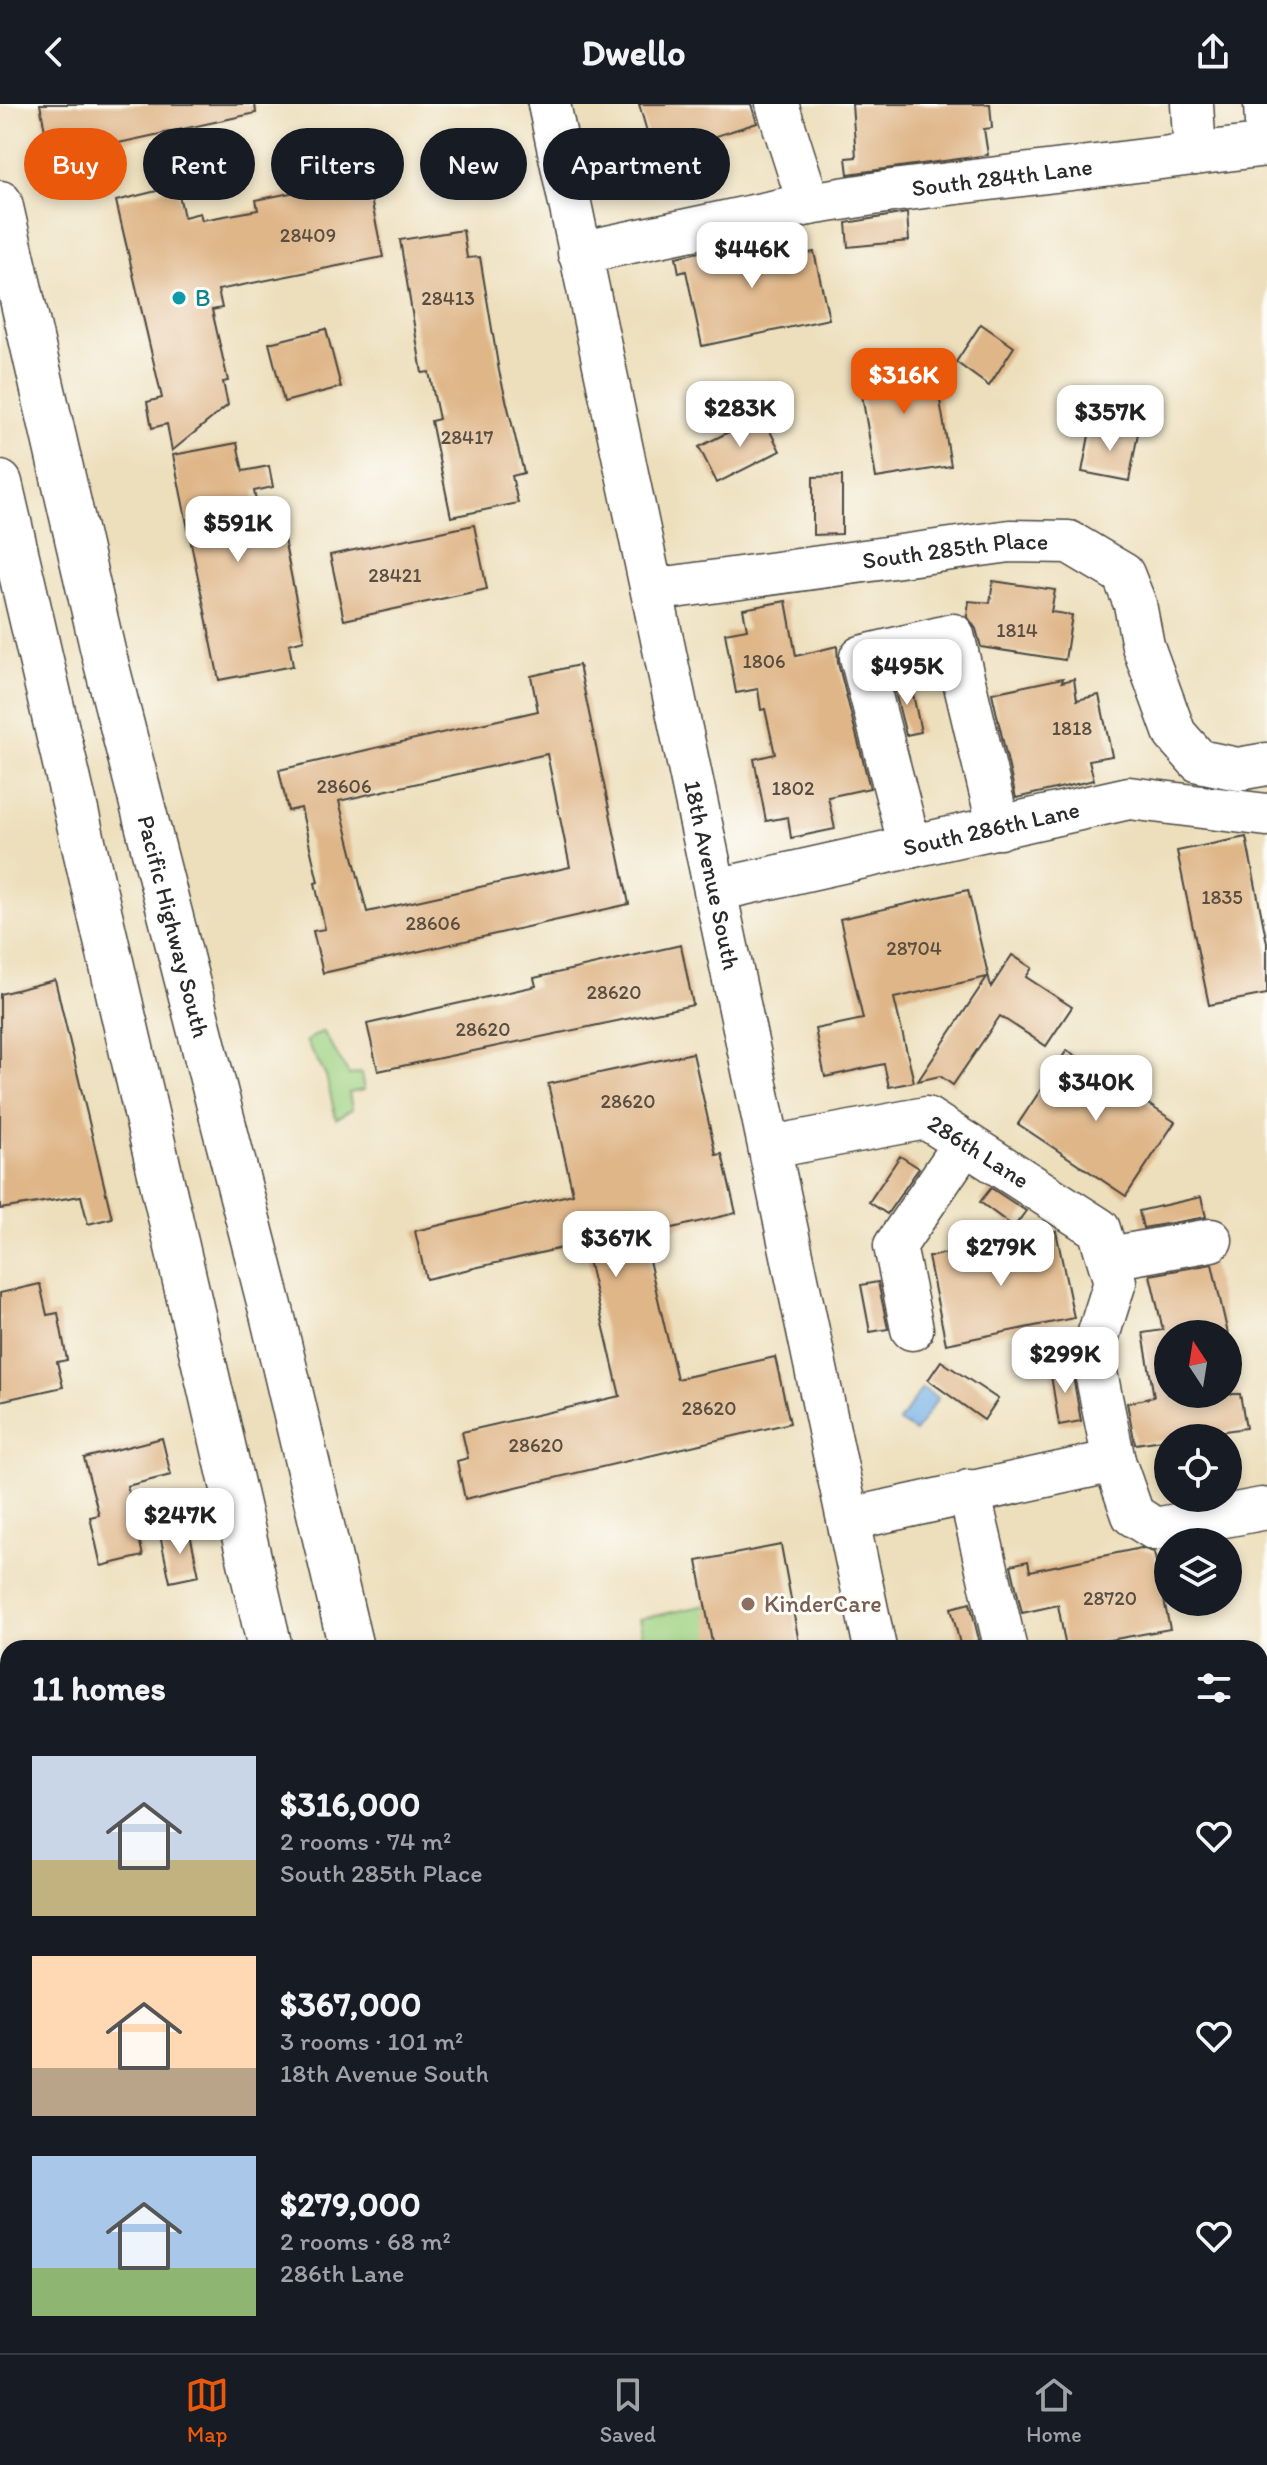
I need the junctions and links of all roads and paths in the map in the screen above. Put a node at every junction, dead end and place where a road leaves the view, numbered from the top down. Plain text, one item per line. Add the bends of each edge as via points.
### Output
1 (549, 104) edge
2 (777, 104) edge
3 (1192, 104) edge
4 (1265, 104) edge
5 (1267, 144) edge
6 (1195, 154) junction
7 (0, 203) edge
8 (809, 204) junction
9 (579, 253) junction
10 (0, 483) edge
11 (652, 590) junction
12 (1267, 764) edge
13 (1267, 815) edge
14 (999, 828) junction
15 (910, 847) junction
16 (716, 890) junction
17 (965, 1143) junction
18 (771, 1147) junction
19 (1211, 1240) dead end
20 (1110, 1258) junction
21 (912, 1329) dead end
22 (1114, 1461) junction
23 (969, 1491) junction
24 (1262, 1509) dead end
25 (850, 1519) junction
26 (268, 1640) edge
27 (349, 1640) edge
28 (873, 1640) edge
29 (1004, 1640) edge
30 (0, 2187) edge
31 (0, 2201) edge

1 - 9 street, 18th Avenue South
2 - 8 street
3 - 6 street
4 - 5 street, South 284th Lane
5 - 6 street, South 284th Lane
6 - 8 street, South 284th Lane
7 - 27 main road, Pacific Highway South via 103,651
8 - 9 street, South 284th Lane
9 - 11 street, 18th Avenue South
10 - 26 main road
11 - 12 street, South 285th Place via 1010,541 1069,542 1123,574 1175,734 1199,761 1238,769
11 - 16 street, 18th Avenue South
13 - 14 street, South 286th Lane via 1129,798
14 - 15 street, South 286th Lane
14 - 15 street via 953,635 861,657
15 - 16 street, South 286th Lane
16 - 18 street, 18th Avenue South
17 - 18 street, 286th Lane via 926,1118
17 - 20 street, 286th Lane via 1099,1229
17 - 21 street via 895,1246
18 - 25 street, 18th Avenue South
19 - 20 street
20 - 22 street, 286th Lane via 1115,1282 1097,1339 1095,1368
22 - 23 street
22 - 24 street, 286th Lane via 1133,1515 1155,1529
23 - 25 street
23 - 29 street
25 - 28 street, 18th Avenue South
30 - 31 street

